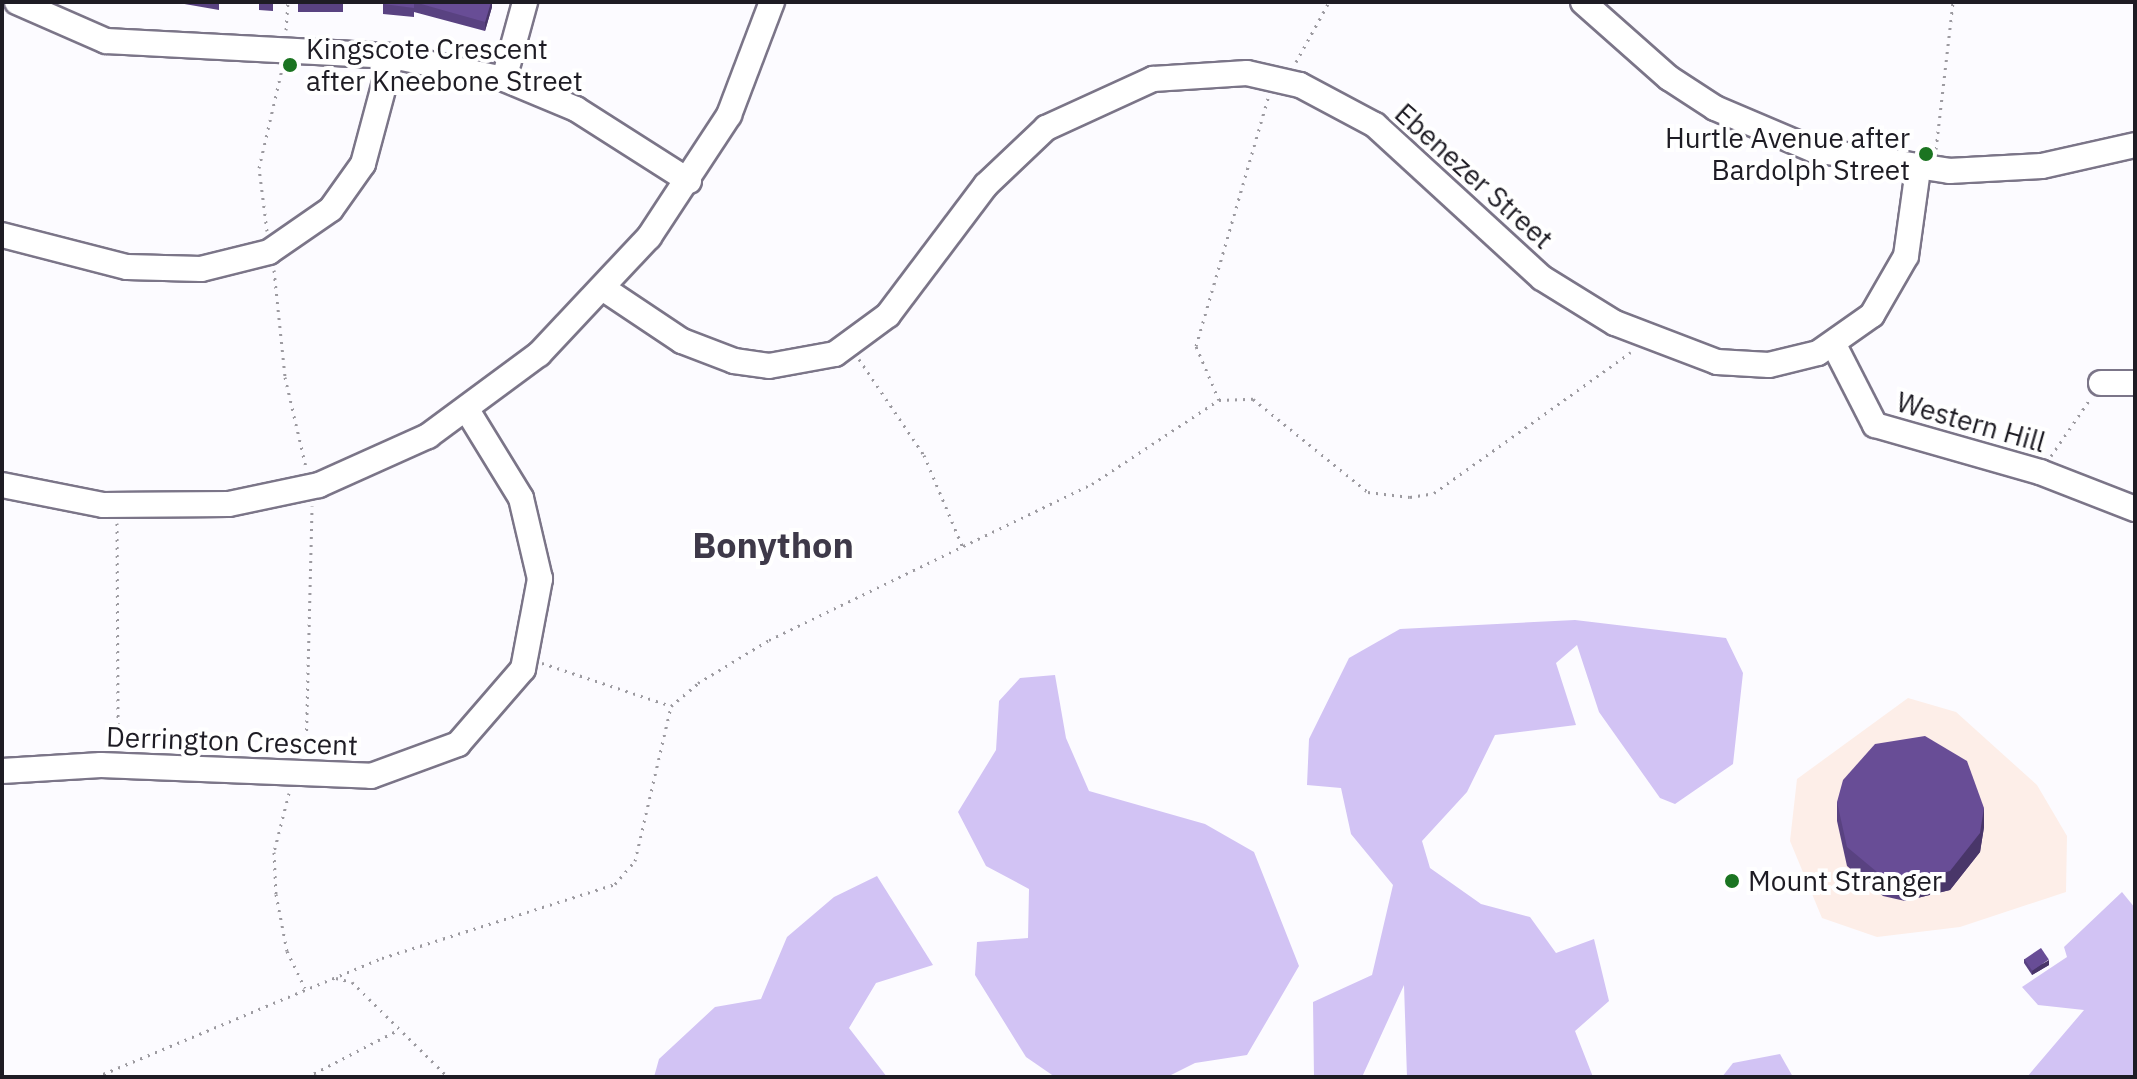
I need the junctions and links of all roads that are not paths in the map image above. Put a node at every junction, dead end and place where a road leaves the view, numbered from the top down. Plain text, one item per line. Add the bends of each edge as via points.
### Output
1 (17, 2) edge
2 (525, 2) edge
3 (772, 2) edge
4 (1583, 2) edge
5 (392, 56) junction
6 (504, 79) junction
7 (2135, 145) edge
8 (1927, 163) junction
9 (689, 181) junction
10 (2, 235) edge
11 (604, 289) junction
12 (1834, 345) junction
13 (2101, 383) road end
14 (2135, 383) edge
15 (467, 410) junction
16 (2, 485) edge
17 (2135, 509) edge
18 (2, 771) edge

1 - 5 street via 106,41
2 - 6 street
3 - 9 street via 729,115
4 - 8 street via 1669,78 1739,121 1814,150
5 - 6 street
5 - 10 street via 363,164 331,209 271,251 201,269 127,267
6 - 9 street via 576,109
7 - 8 street via 2031,167
8 - 12 street, Ebenezer Street via 1911,239 1892,288 1872,315
9 - 11 street
11 - 12 street, Ebenezer Street via 682,341 734,361 803,364 850,346 888,315 986,185 1046,128 1153,79 1195,72 1282,75 1375,125 1542,278 1640,335 1752,366 1803,359
11 - 15 street via 539,354
12 - 17 street, Western Hill via 1875,425 2040,472
13 - 14 street
15 - 16 street via 375,464 309,477 229,504 119,506
15 - 18 street, Derrington Crescent via 514,482 536,546 539,610 527,658 490,715 440,755 371,776 291,786 101,765

